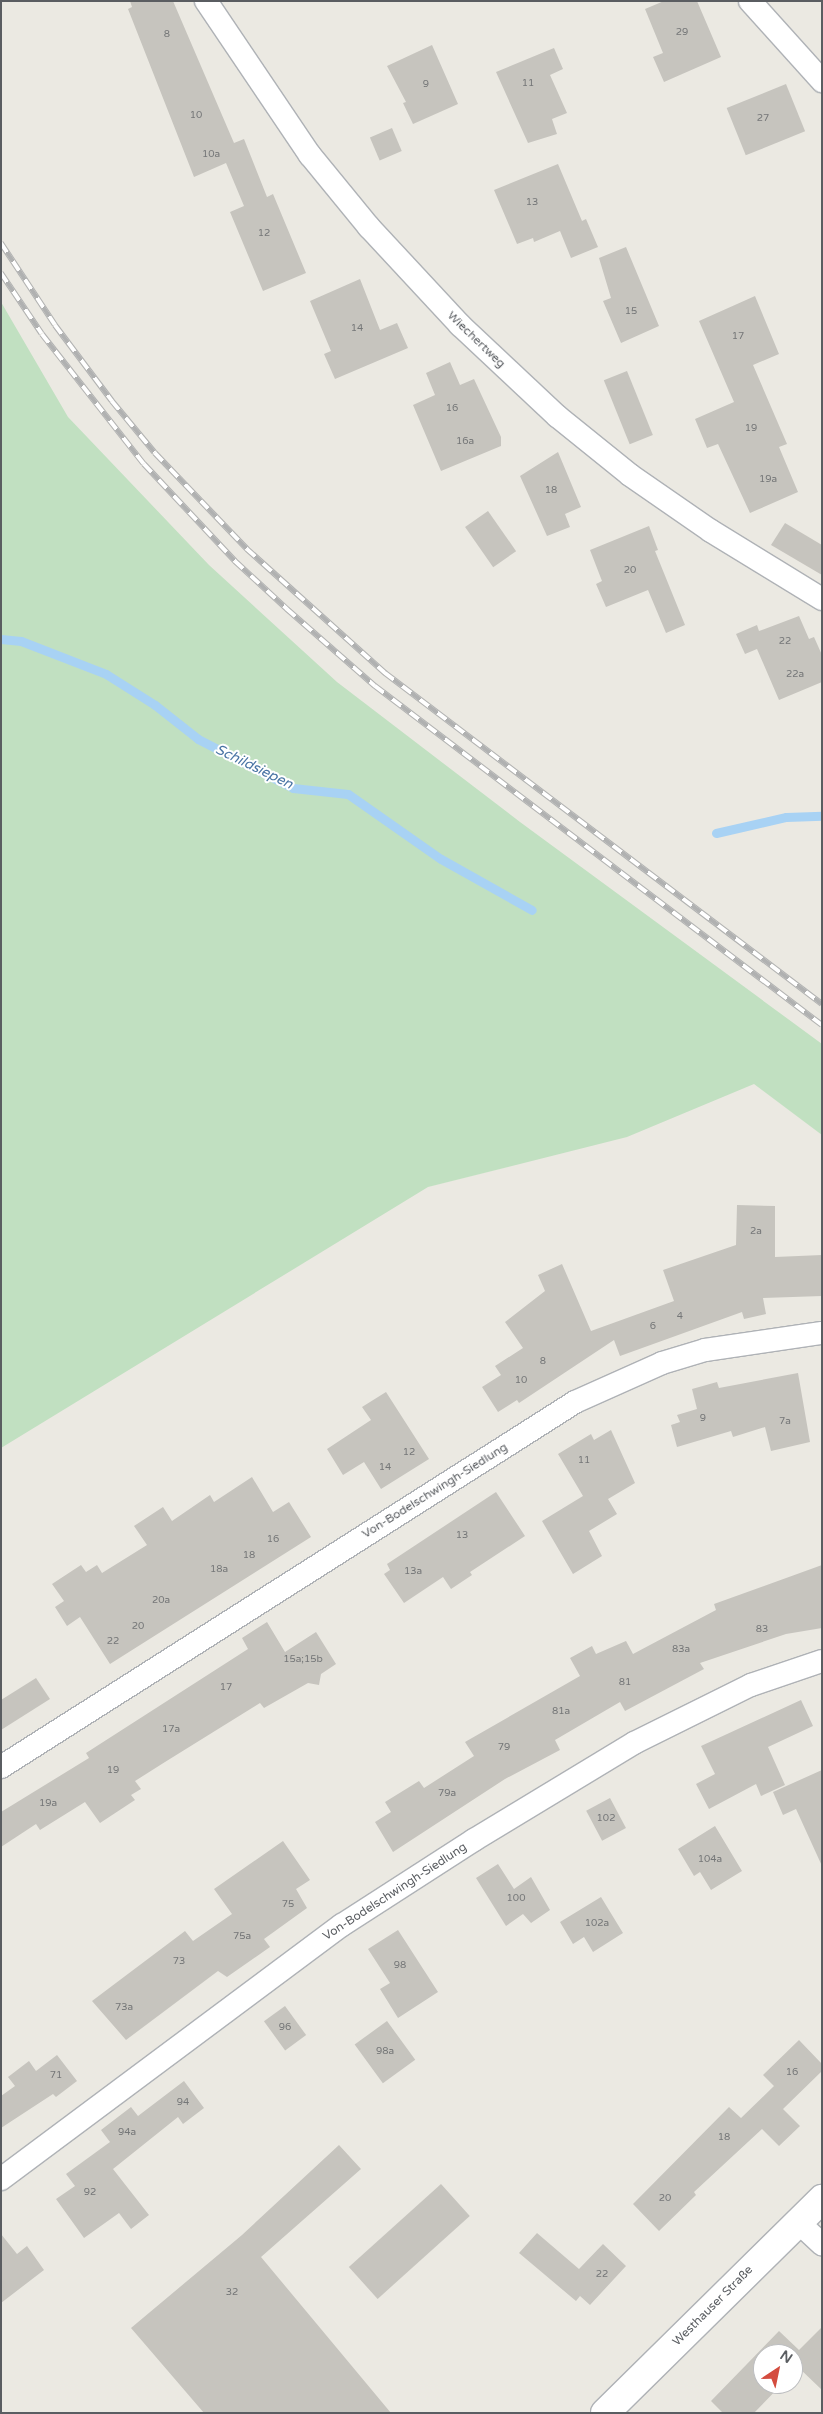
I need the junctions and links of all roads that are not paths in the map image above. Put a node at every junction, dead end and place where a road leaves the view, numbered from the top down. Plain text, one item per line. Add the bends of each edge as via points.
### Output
1 (206, 1) edge
2 (750, 1) edge
3 (822, 81) edge
4 (822, 599) edge
5 (822, 1333) edge
6 (822, 1661) edge
7 (1, 1767) edge
8 (1, 2178) edge
9 (822, 2199) edge
10 (798, 2222) junction
11 (822, 2244) edge
12 (605, 2413) edge

1 - 4 street, Wiechertweg via 310,155 369,228 460,325 557,416 630,475 711,531
2 - 3 street
5 - 7 street, Von-Bodelschwingh-Siedlung via 705,1350 662,1363 575,1402
6 - 8 street, Von-Bodelschwingh-Siedlung via 751,1685 642,1739 474,1840 342,1925
9 - 10 main road, Westhauser Straße
10 - 11 street
10 - 12 main road, Westhauser Straße

